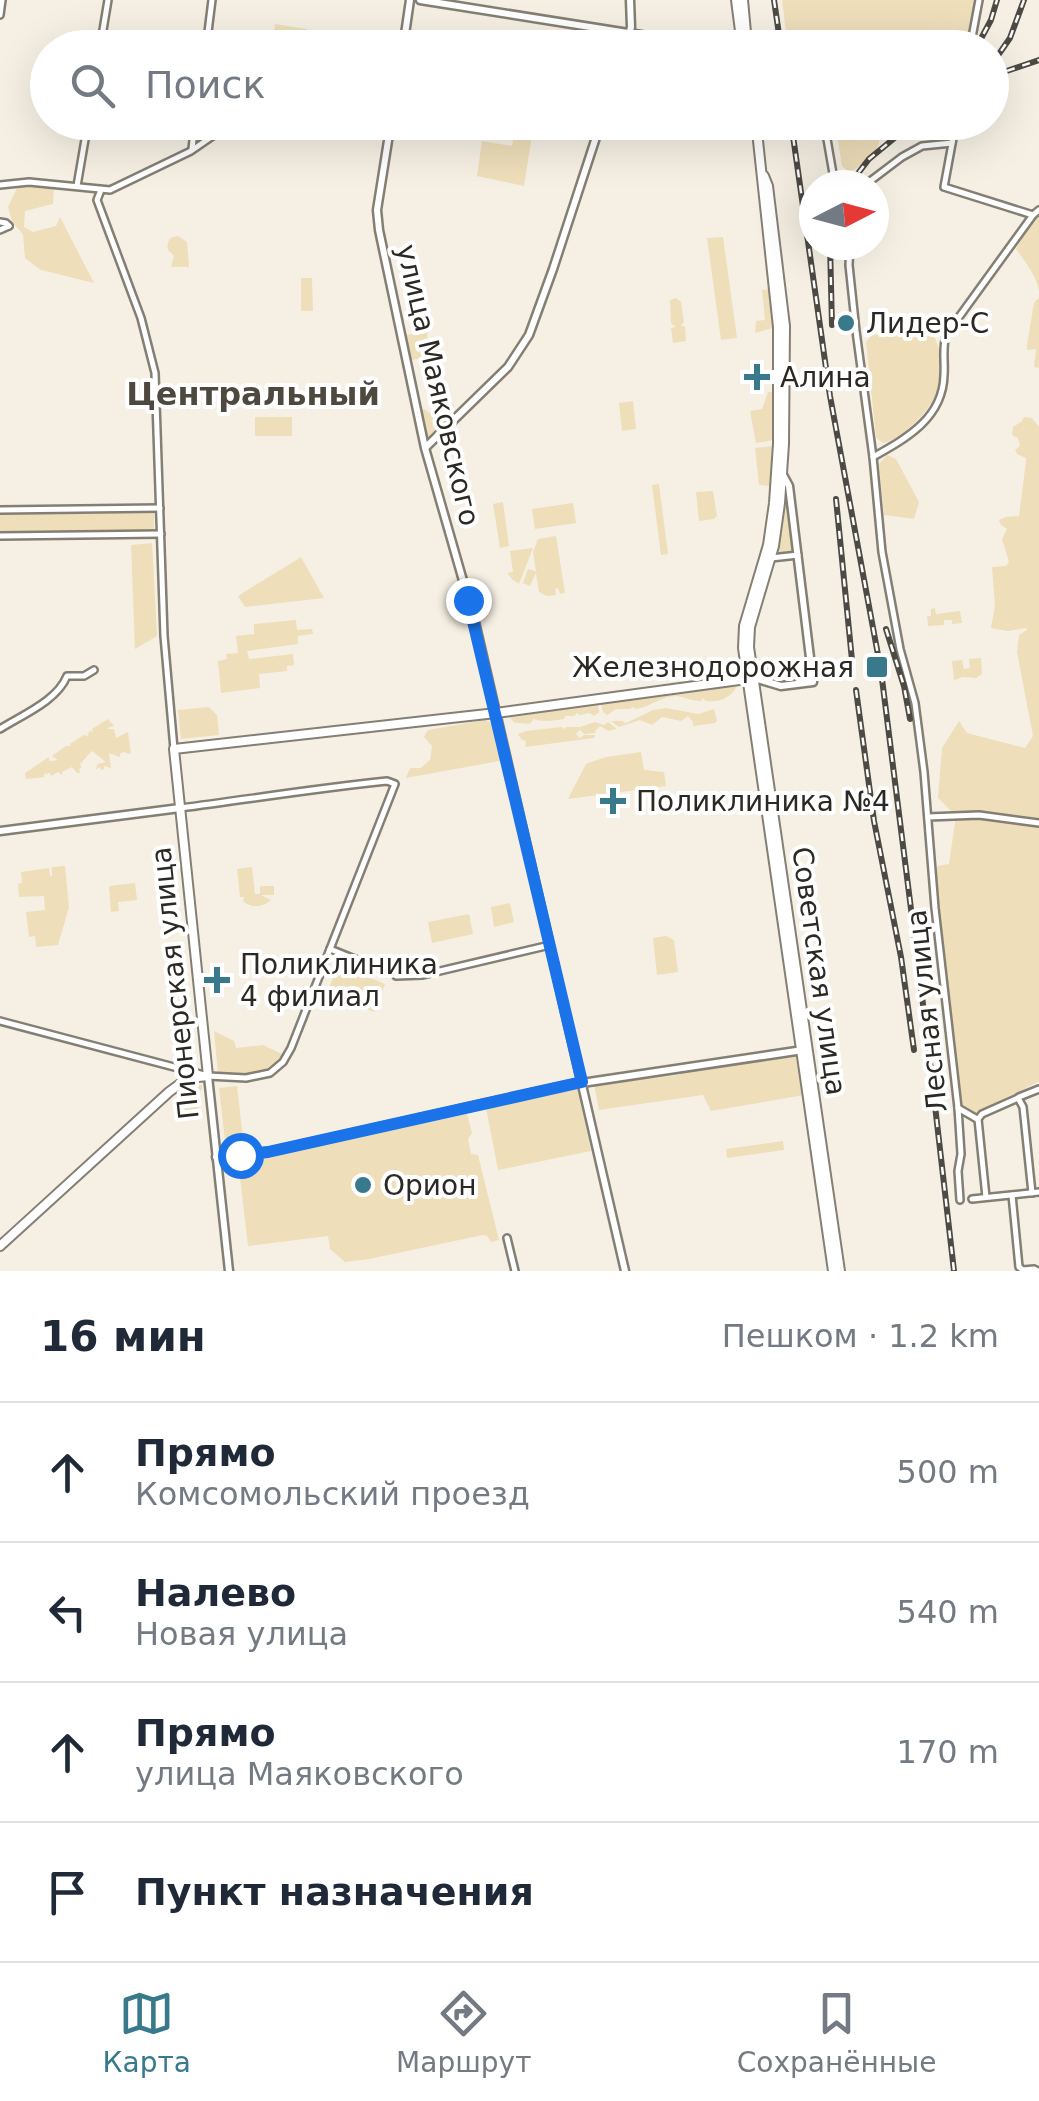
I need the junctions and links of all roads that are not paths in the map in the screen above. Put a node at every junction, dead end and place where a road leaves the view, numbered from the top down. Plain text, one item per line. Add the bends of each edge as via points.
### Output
1 (2, 0) edge
2 (108, 0) edge
3 (212, 0) edge
4 (410, 0) edge
5 (420, 0) edge
6 (630, 0) edge
7 (740, 0) edge
8 (979, 0) edge
9 (0, 15) edge
10 (103, 30) edge
11 (208, 30) edge
12 (405, 30) edge
13 (605, 30) edge
14 (630, 30) edge
15 (740, 30) edge
16 (973, 30) edge
17 (85, 140) edge
18 (193, 140) edge
19 (207, 140) edge
20 (388, 140) edge
21 (595, 140) edge
22 (758, 140) edge
23 (827, 140) edge
24 (952, 142) joint
25 (192, 151) junction
26 (832, 170) edge
27 (885, 170) edge
28 (0, 185) edge
29 (78, 186) junction
30 (101, 190) junction
31 (1036, 212) edge
32 (849, 260) edge
33 (425, 448) junction
34 (873, 457) junction
35 (780, 471) junction
36 (160, 508) junction
37 (0, 510) edge
38 (161, 534) junction
39 (0, 536) edge
40 (798, 555) junction
41 (771, 558) junction
42 (812, 665) junction
43 (94, 670) dead end
44 (769, 672) junction
45 (750, 678) junction
46 (771, 683) junction
47 (496, 714) junction
48 (0, 729) edge
49 (174, 749) junction
50 (180, 808) junction
51 (928, 818) junction
52 (1039, 824) edge
53 (0, 832) edge
54 (550, 946) junction
55 (330, 950) junction
56 (0, 1021) edge
57 (804, 1050) junction
58 (188, 1074) junction
59 (208, 1076) junction
60 (582, 1082) junction
61 (1039, 1088) edge
62 (1018, 1098) junction
63 (958, 1108) junction
64 (978, 1119) junction
65 (216, 1157) junction
66 (1035, 1193) edge
67 (1012, 1195) junction
68 (986, 1198) junction
69 (972, 1199) dead end
70 (960, 1200) dead end
71 (508, 1238) dead end
72 (0, 1246) edge
73 (228, 1271) edge
74 (515, 1271) edge
75 (626, 1271) edge
76 (837, 1271) edge
77 (1038, 1271) edge

1 - 9 street
2 - 10 street
3 - 11 street
4 - 12 street
5 - 13 street
6 - 14 street
7 - 15 main road
8 - 16 street
17 - 29 street
18 - 25 street
19 - 25 street
20 - 33 street, улица Маяковского via 378,222
21 - 33 street via 524,343
22 - 35 main road via 778,328
23 - 26 street
24 - 27 street via 922,146
24 - 31 street via 944,186
25 - 30 street
28 - 29 street
29 - 30 street
30 - 36 street via 97,200 150,345
31 - 34 street via 946,334 936,408
32 - 34 street, Лесная улица
33 - 47 street, улица Маяковского
34 - 51 street, Лесная улица via 882,552 917,717
35 - 40 street via 789,486
35 - 41 main road
35 - 45 main road via 768,545 744,626
36 - 37 street
36 - 38 street
38 - 39 street
38 - 49 street
40 - 41 street
40 - 42 street
41 - 45 main road via 750,627
42 - 44 street
42 - 46 street via 814,682
43 - 48 street via 67,676 55,694
44 - 45 street
44 - 46 street
45 - 46 street
45 - 47 main road
45 - 57 main road, Советская улица
47 - 49 main road
47 - 54 street, улица Маяковского
49 - 50 main road, Пионерская улица
50 - 53 street
50 - 55 street via 395,784
50 - 59 main road, Пионерская улица
51 - 52 street via 979,815
51 - 63 street, Лесная улица
54 - 55 street via 424,975 392,974
54 - 60 street, улица Маяковского
55 - 59 street via 279,1068 252,1078
56 - 58 street
57 - 60 street
57 - 76 main road, Советская улица
58 - 59 main road
58 - 72 main road
59 - 65 street, Пионерская улица
60 - 65 street via 268,1152
60 - 75 street, улица Маяковского
61 - 62 street
62 - 64 street
62 - 66 street
63 - 64 street
63 - 70 street, Лесная улица
64 - 68 street
65 - 73 street, Пионерская улица
66 - 67 street
67 - 68 street
67 - 77 street via 1020,1267
68 - 69 street
71 - 74 street

